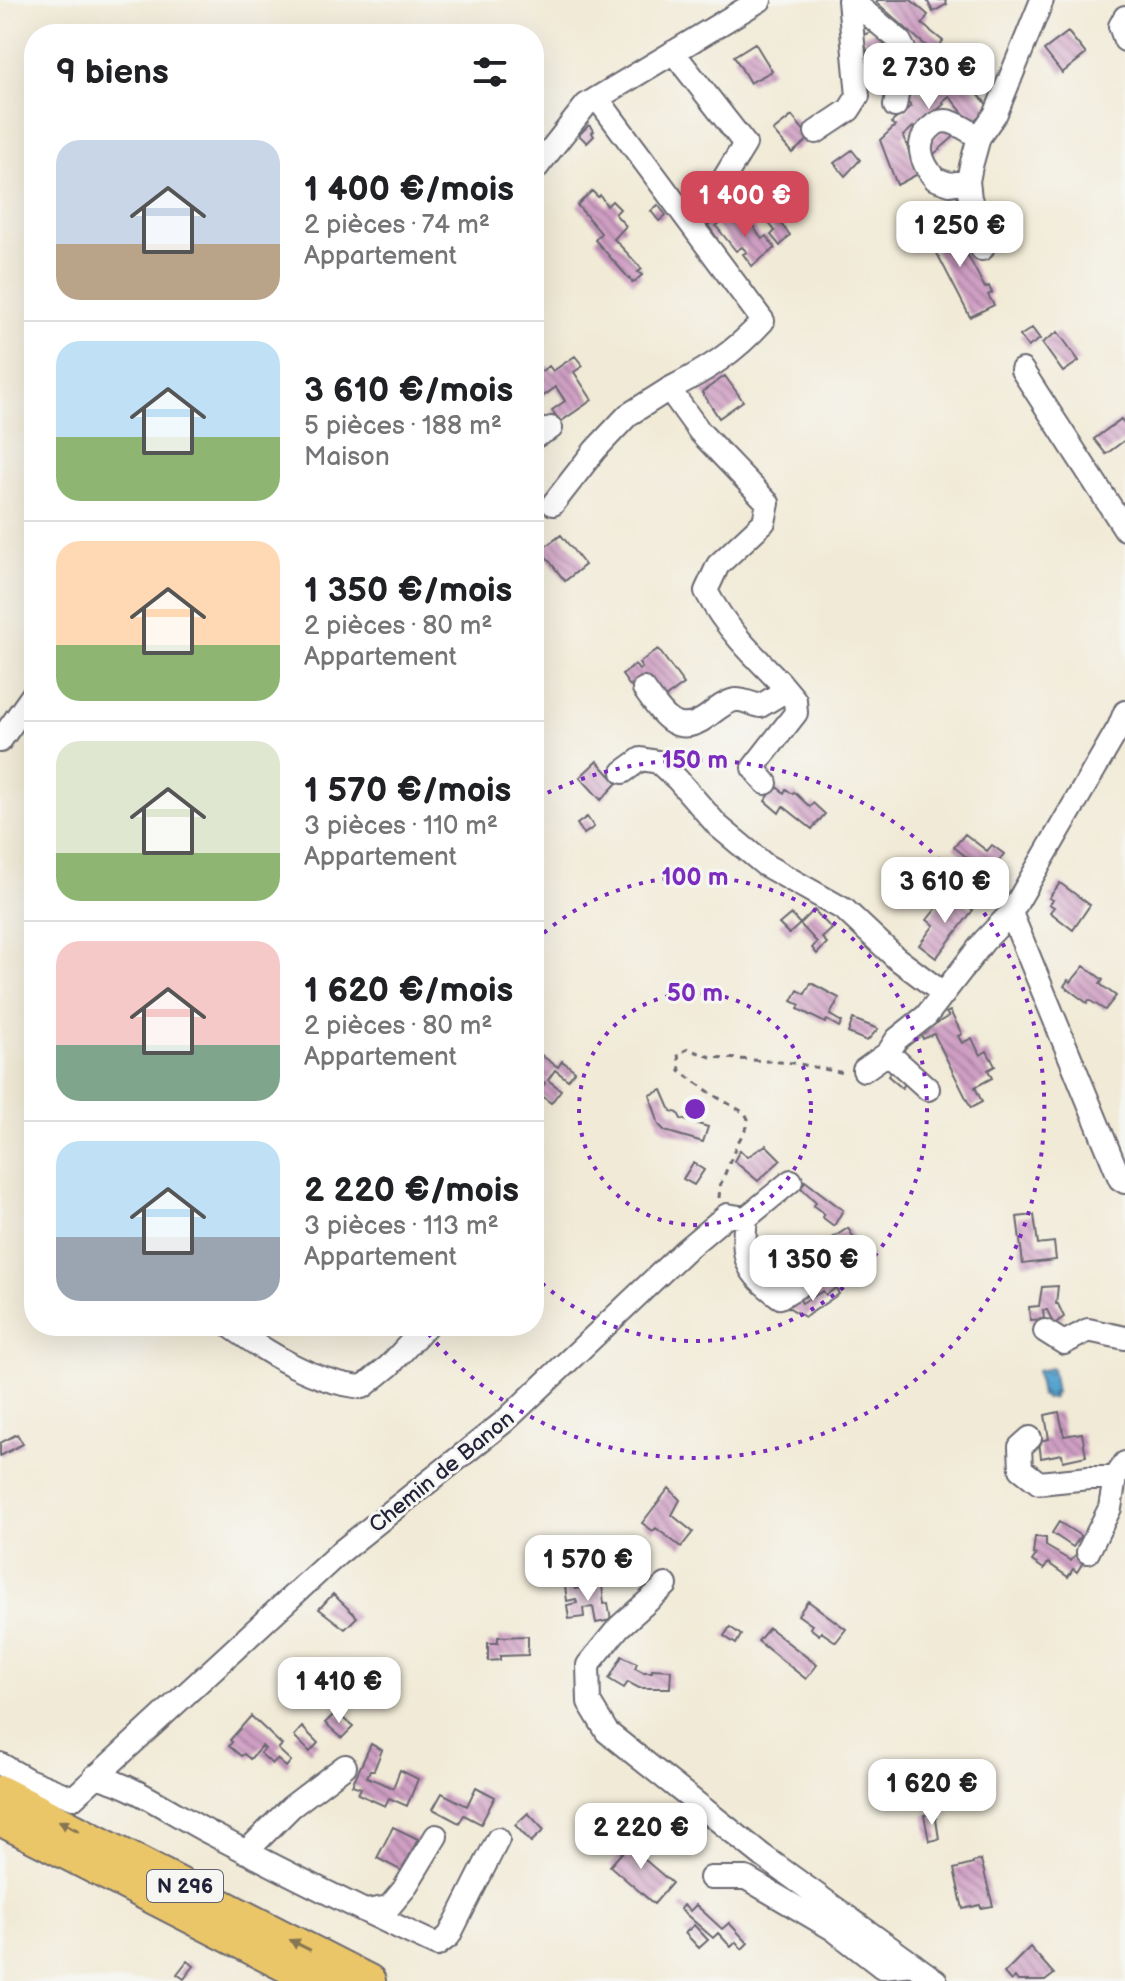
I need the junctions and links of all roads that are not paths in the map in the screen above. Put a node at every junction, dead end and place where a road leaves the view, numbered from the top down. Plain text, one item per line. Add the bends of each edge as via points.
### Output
1 (850, 0) edge
2 (1042, 0) edge
3 (756, 1) edge
4 (1125, 17) edge
5 (1125, 40) edge
6 (673, 52) junction
7 (597, 98) junction
8 (895, 106) dead end
9 (816, 132) dead end
10 (979, 137) junction
11 (544, 158) edge
12 (968, 181) junction
13 (715, 193) dead end
14 (982, 249) dead end
15 (1022, 370) dead end
16 (669, 389) junction
17 (553, 504) dead end
18 (1125, 529) edge
19 (780, 682) junction
20 (644, 689) dead end
21 (24, 707) edge
22 (1123, 727) edge
23 (0, 741) edge
24 (623, 772) dead end
25 (766, 783) dead end
26 (1011, 913) junction
27 (944, 994) junction
28 (888, 1053) junction
29 (864, 1070) road end
30 (928, 1089) dead end
31 (791, 1181) dead end
32 (1125, 1182) edge
33 (746, 1218) junction
34 (829, 1261) dead end
35 (1045, 1331) dead end
36 (244, 1336) edge
37 (417, 1336) edge
38 (1125, 1338) edge
39 (1030, 1438) dead end
40 (1120, 1471) edge
41 (1088, 1552) dead end
42 (666, 1585) dead end
43 (0, 1764) edge
44 (345, 1766) dead end
45 (95, 1776) junction
46 (0, 1792) edge
47 (0, 1819) edge
48 (436, 1836) dead end
49 (498, 1839) dead end
50 (246, 1852) junction
51 (711, 1878) dead end
52 (366, 1911) junction
53 (913, 1964) junction
54 (316, 1981) edge
55 (369, 1981) edge
56 (936, 1981) edge

1 - 8 street via 899,40 908,57
1 - 9 street via 858,96 849,110
2 - 10 street via 996,113
3 - 6 street
4 - 5 street via 1120,26
6 - 7 street
6 - 13 street via 745,144
7 - 11 street
7 - 16 street via 763,321 709,369
10 - 12 street
10 - 12 street via 950,121 939,121 920,140 935,179 950,184
12 - 14 street via 985,231
15 - 18 street
16 - 17 street via 628,415
16 - 19 street via 700,432 768,503 764,522 718,565 706,591 743,646
19 - 20 street via 780,694 760,706 737,700 693,726 680,727
19 - 25 street via 795,700 796,713 753,768
21 - 23 street
22 - 26 street
24 - 27 street via 641,759 658,762 718,826 765,865 845,910
26 - 27 street
26 - 32 street
27 - 28 street
28 - 29 street
28 - 30 street
31 - 33 street
33 - 34 street via 742,1248 757,1279 780,1297
33 - 45 street, Chemin de Banon via 722,1219 505,1421 338,1554
35 - 38 street via 1064,1343 1088,1330
36 - 37 street via 304,1370 341,1385 363,1387
39 - 40 street via 1020,1447 1021,1469 1039,1483
40 - 41 street via 1110,1508
42 - 53 street via 619,1627 588,1665 589,1702 607,1732 763,1856
43 - 45 street, Chemin de Banon via 73,1798
44 - 50 street via 291,1807
45 - 50 street via 118,1782
55 -> 46 highway, N 296
47 - 54 highway, N 296
48 - 52 street via 389,1907
49 - 52 street via 449,1936 437,1945
50 - 52 street
51 - 53 street via 746,1878 833,1929 882,1967
53 - 56 street

